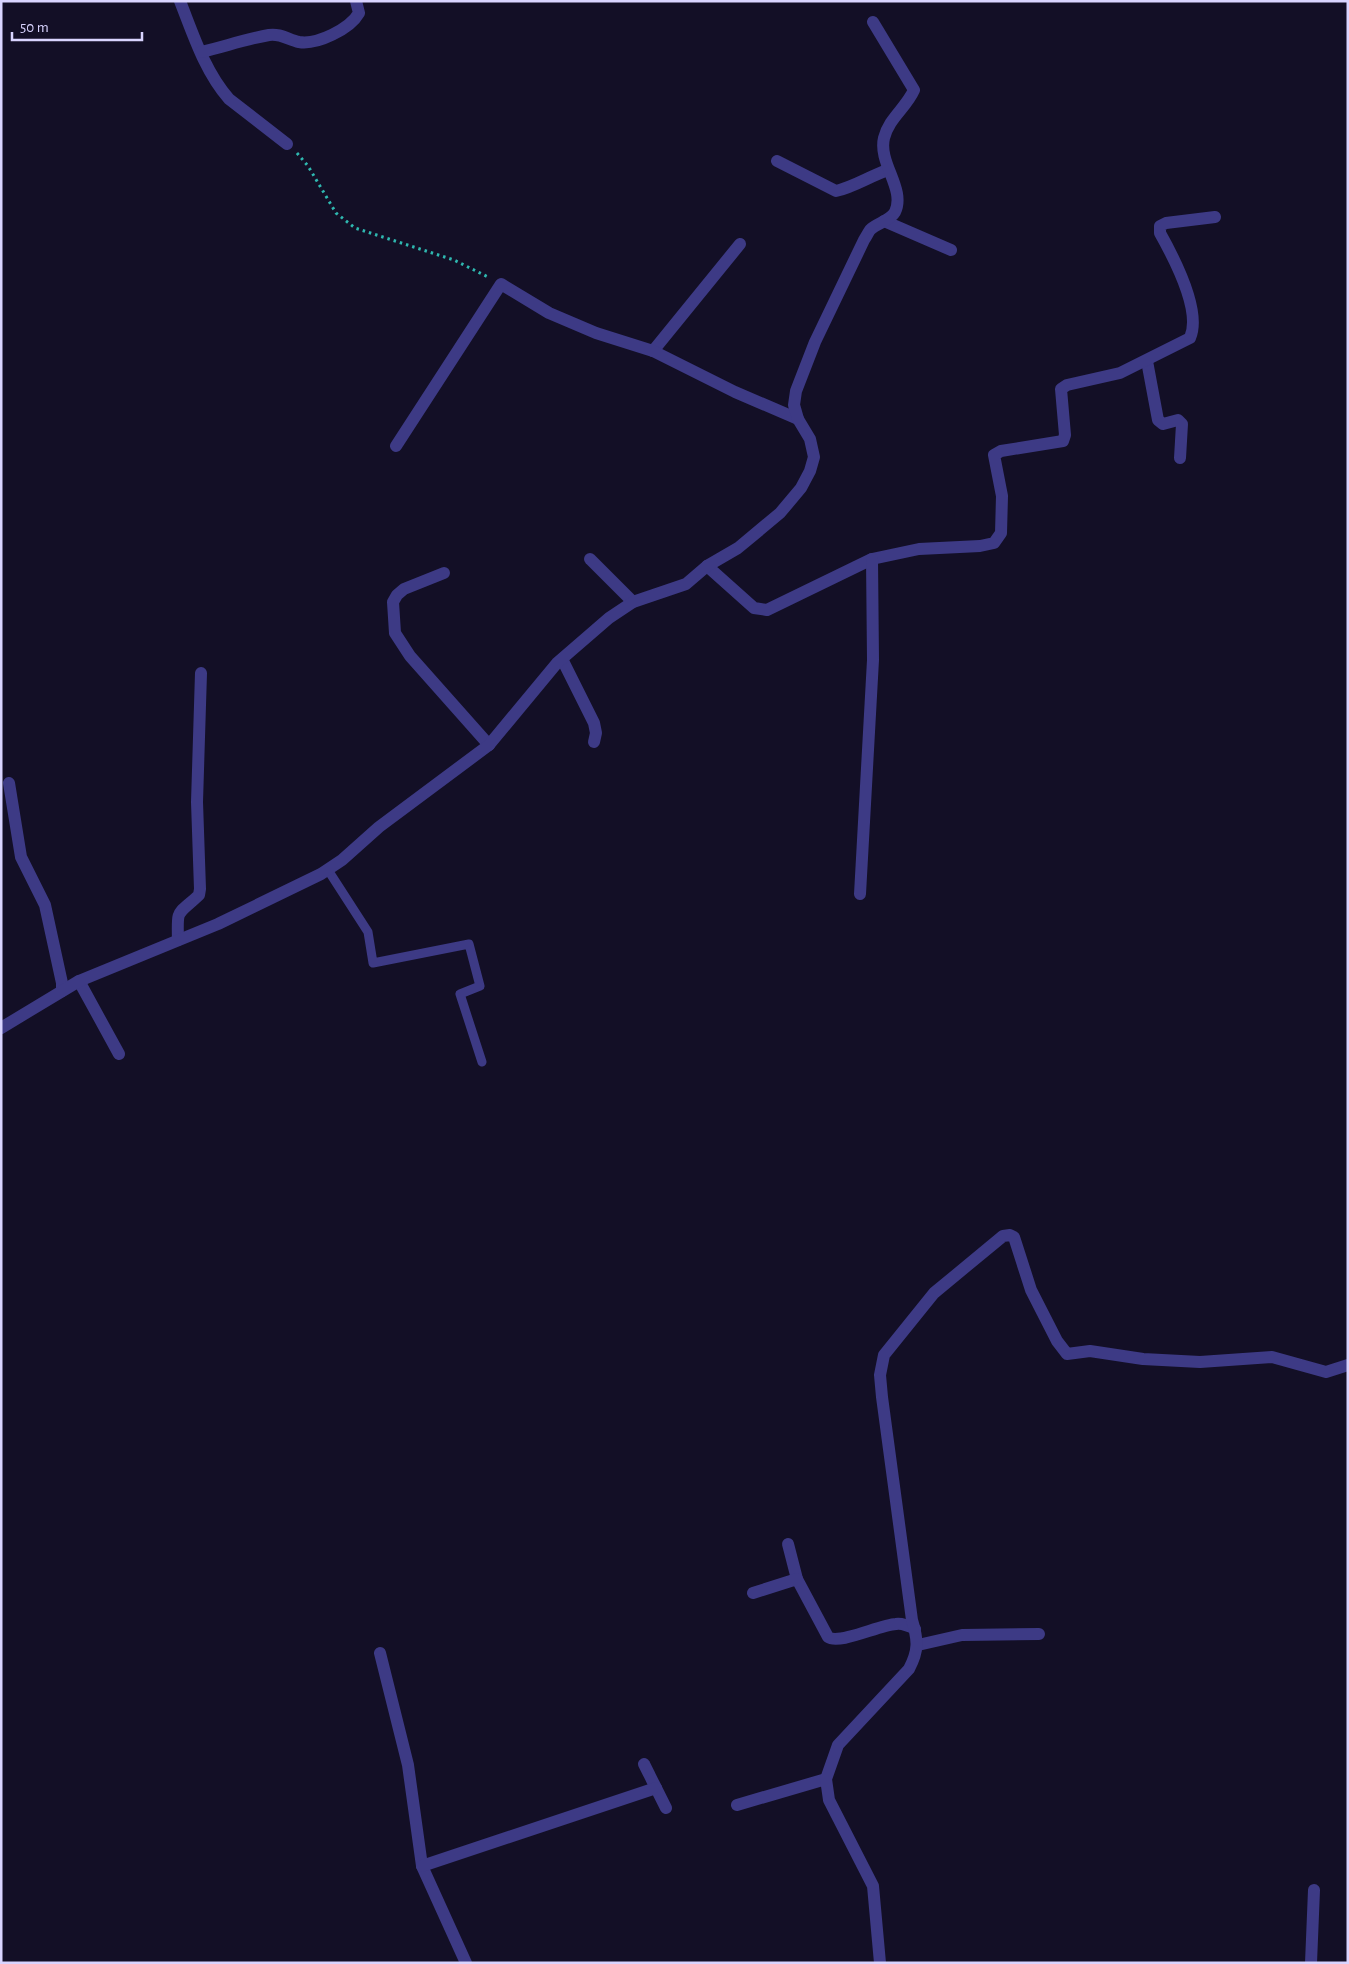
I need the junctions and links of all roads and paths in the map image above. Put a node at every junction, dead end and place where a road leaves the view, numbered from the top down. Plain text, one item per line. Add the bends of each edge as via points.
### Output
1 (180, 1) edge
2 (356, 1) edge
3 (873, 22) dead end
4 (201, 52) junction
5 (287, 144) joint
6 (777, 161) dead end
7 (888, 170) junction
8 (1215, 217) dead end
9 (884, 221) junction
10 (740, 244) dead end
11 (951, 250) dead end
12 (501, 284) junction
13 (653, 350) junction
14 (1147, 361) junction
15 (798, 419) junction
16 (396, 446) dead end
17 (1180, 458) dead end
18 (590, 559) dead end
19 (872, 559) junction
20 (707, 566) junction
21 (444, 573) dead end
22 (633, 602) junction
23 (562, 659) junction
24 (201, 673) dead end
25 (594, 742) dead end
26 (489, 745) junction
27 (9, 783) dead end
28 (328, 870) junction
29 (860, 894) dead end
30 (178, 940) junction
31 (79, 982) junction
32 (62, 991) junction
33 (1, 1028) edge
34 (118, 1054) dead end
35 (482, 1062) dead end
36 (1348, 1365) edge
37 (788, 1544) dead end
38 (797, 1579) junction
39 (754, 1593) dead end
40 (915, 1629) junction
41 (1039, 1634) dead end
42 (918, 1645) junction
43 (380, 1653) dead end
44 (644, 1764) dead end
45 (826, 1779) junction
46 (656, 1788) junction
47 (737, 1805) dead end
48 (666, 1808) dead end
49 (422, 1866) junction
50 (1314, 1890) dead end
51 (466, 1963) edge
52 (880, 1963) edge
53 (1311, 1963) edge

1 - 4 street
2 - 4 street via 357,18 312,43 271,34
3 - 7 street via 914,90 889,122 882,150
4 - 5 street via 229,99
5 - 12 path via 308,166 336,213 355,228 454,260
6 - 7 street via 836,191
7 - 9 street via 898,202 894,214
8 - 14 street via 1160,226 1194,316 1193,330 1190,338
9 - 11 street
9 - 15 street via 871,229 864,240 815,342 796,391 794,405
10 - 13 street
12 - 13 street via 550,312 596,332
12 - 16 street
13 - 15 street via 734,392
14 - 17 street via 1158,420 1163,424 1178,420 1182,424
14 - 19 street via 1120,373 1067,385 1062,389 1065,435 1062,441 1001,451 994,455 1002,506 1001,533 994,542 980,546 919,549
15 - 20 street via 810,439 814,457 801,488 780,514 738,548
18 - 22 street
19 - 20 street via 767,610 754,608
19 - 29 street via 873,660
20 - 22 street via 686,584
21 - 26 street via 397,595 392,602 396,633 410,656
22 - 23 street via 609,618
23 - 25 street via 594,723
23 - 26 street
24 - 30 street via 197,802 200,888 199,895 179,911 176,918
26 - 28 street via 379,827
27 - 32 street via 22,857 45,905
28 - 30 street
28 - 35 lane via 368,932 373,963 469,944 480,986 460,994
30 - 31 street
31 - 32 street
31 - 34 street
32 - 33 street
36 - 40 street via 1326,1372 1272,1357 1200,1362 1143,1359 1090,1351 1067,1354 1031,1290 1014,1237 1003,1236 934,1293 881,1361 882,1396
37 - 38 street
38 - 39 street
38 - 40 street via 832,1640 897,1623
40 - 42 street
41 - 42 street via 962,1635
42 - 45 street via 909,1669 838,1745
43 - 49 street via 408,1765
44 - 46 street
45 - 47 street
45 - 52 street via 829,1800 873,1886
46 - 48 street
46 - 49 street
49 - 51 street
50 - 53 street

